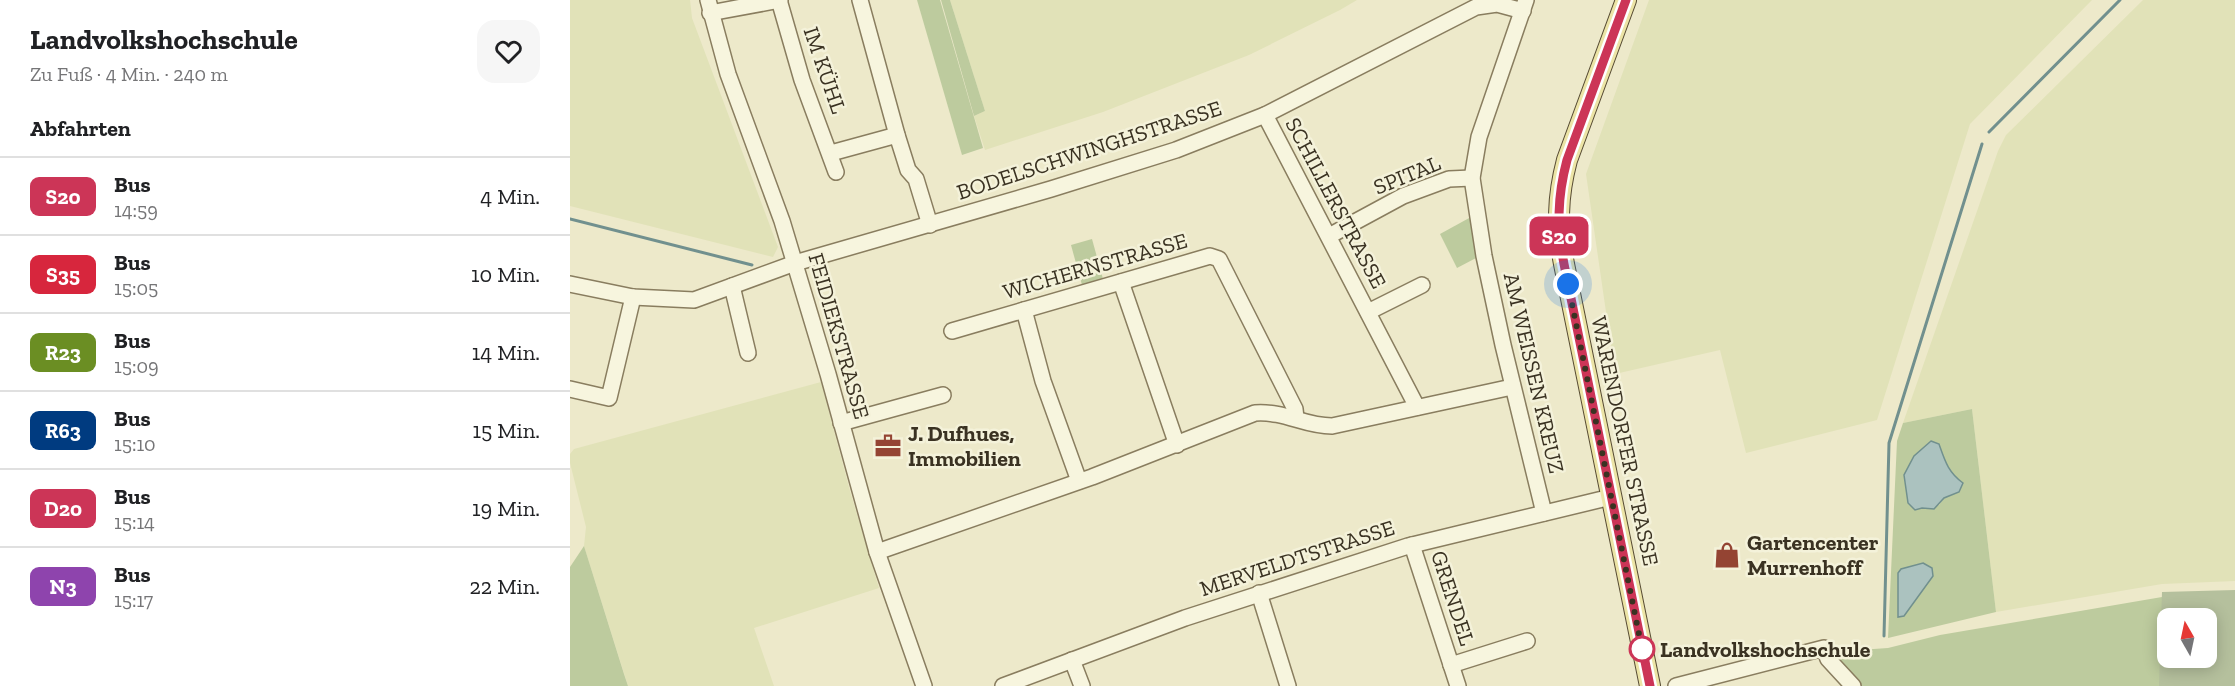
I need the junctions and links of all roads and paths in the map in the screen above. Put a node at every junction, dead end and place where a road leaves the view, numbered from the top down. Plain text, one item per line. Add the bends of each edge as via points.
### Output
1 (779, 0) edge
2 (860, 0) edge
3 (1626, 0) edge
4 (1525, 5) edge
5 (709, 6) edge
6 (1265, 115) junction
7 (897, 135) junction
8 (831, 153) junction
9 (836, 172) dead end
10 (1472, 178) junction
11 (930, 225) junction
12 (1329, 237) junction
13 (795, 264) junction
14 (1121, 282) junction
15 (570, 284) edge
16 (1422, 285) dead end
17 (732, 286) junction
18 (633, 297) junction
19 (1024, 310) junction
20 (1368, 312) junction
21 (952, 331) dead end
22 (748, 353) dead end
23 (1512, 387) junction
24 (570, 389) edge
25 (943, 395) dead end
26 (1417, 407) junction
27 (1296, 418) junction
28 (841, 423) junction
29 (1177, 445) junction
30 (1079, 481) junction
31 (1611, 497) junction
32 (1544, 513) junction
33 (1412, 545) junction
34 (878, 552) junction
35 (1259, 594) junction
36 (1527, 641) dead end
37 (1072, 660) junction
38 (1451, 665) junction
39 (1712, 681) edge
40 (924, 686) edge
41 (1003, 686) edge
42 (1082, 686) edge
43 (1288, 686) edge
44 (1458, 686) edge
45 (1650, 686) edge
46 (1676, 686) edge
47 (1853, 686) edge

1 - 5 street, IM KÜHL
1 - 8 street, IM KÜHL via 802,80
2 - 7 street
3 - 31 main road, WARENDORFER STRASSE via 1567,160 1558,214 1564,264
4 - 6 street, BODELSCHWINGHSTRASSE via 1476,7
4 - 10 street, AM WEISSEN KREUZ via 1479,137
5 - 13 street, FEIDIEKSTRASSE via 728,74
6 - 11 street, BODELSCHWINGHSTRASSE via 1176,150
6 - 12 street, SCHILLERSTRASSE
7 - 8 street
7 - 11 street
8 - 9 street, IM KÜHL
10 - 12 street, SPITAL via 1449,179 1403,196
10 - 23 street, AM WEISSEN KREUZ
11 - 13 street, BODELSCHWINGHSTRASSE
12 - 20 street, SCHILLERSTRASSE
13 - 17 street, BODELSCHWINGHSTRASSE
13 - 28 street, FEIDIEKSTRASSE
14 - 19 street, WICHERNSTRASSE
14 - 27 street, WICHERNSTRASSE via 1210,256 1219,259
14 - 29 street
15 - 18 street, BODELSCHWINGHSTRASSE
16 - 20 street, SCHILLERSTRASSE
17 - 18 street, BODELSCHWINGHSTRASSE via 694,300
17 - 22 street
18 - 24 street via 609,398
19 - 21 street, WICHERNSTRASSE
19 - 30 street
20 - 26 street, SCHILLERSTRASSE
23 - 26 street
23 - 32 street, AM WEISSEN KREUZ
25 - 28 street
26 - 27 street via 1332,426 1316,426
27 - 29 street via 1255,412
28 - 34 street, FEIDIEKSTRASSE
29 - 30 street
30 - 34 street
31 - 32 street, MERVELDTSTRASSE
31 - 45 main road, WARENDORFER STRASSE
32 - 33 street, MERVELDTSTRASSE
33 - 35 street, MERVELDTSTRASSE
33 - 38 street, GRENDEL
34 - 40 street, FEIDIEKSTRASSE
35 - 37 street, MERVELDTSTRASSE
35 - 43 street
36 - 38 street, GRENDEL
37 - 41 street, MERVELDTSTRASSE
37 - 42 street
38 - 44 street, GRENDEL
39 - 46 street
39 - 47 street via 1824,648 1828,659

